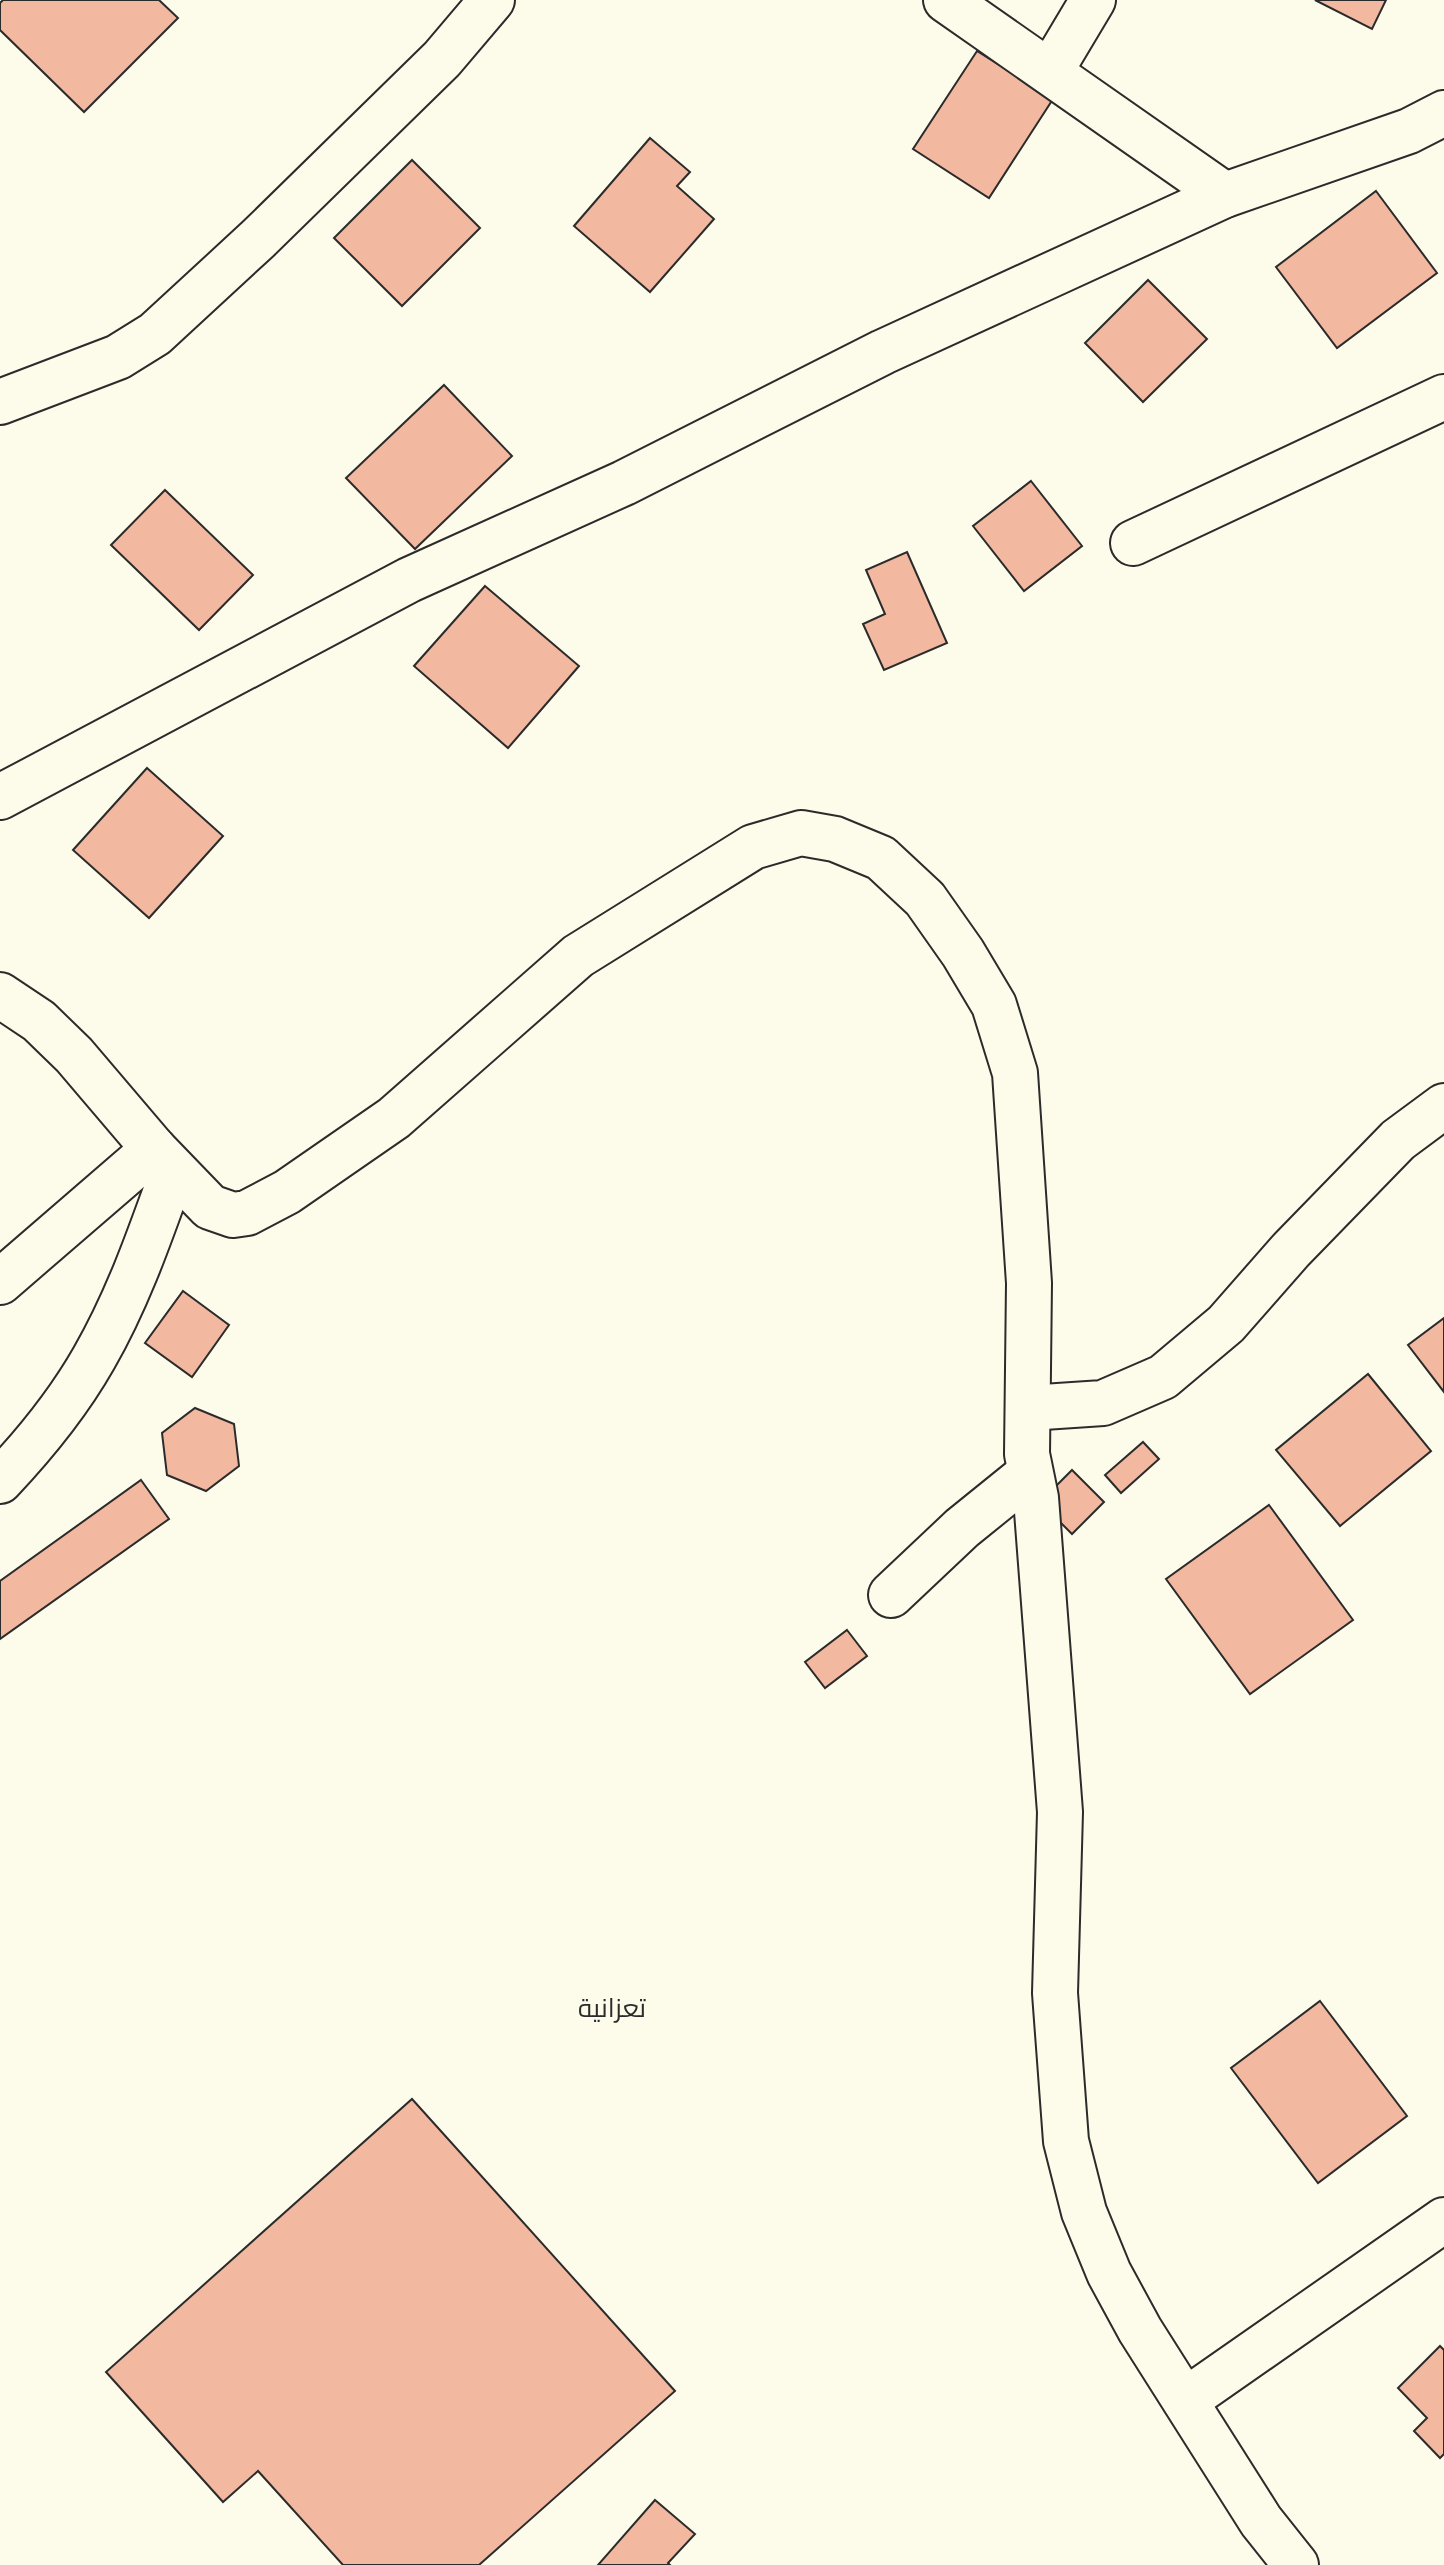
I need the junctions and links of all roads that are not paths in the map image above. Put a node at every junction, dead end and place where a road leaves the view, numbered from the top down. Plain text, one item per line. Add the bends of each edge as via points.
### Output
1 (492, 0) edge
2 (946, 0) edge
3 (1093, 0) edge
4 (1050, 72) junction
5 (1444, 113) edge
6 (1225, 195) junction
7 (1444, 397) edge
8 (0, 402) edge
9 (1133, 543) dead end
10 (0, 797) edge
11 (0, 995) edge
12 (1444, 1106) edge
13 (164, 1160) junction
14 (0, 1282) edge
15 (1028, 1408) junction
16 (1030, 1473) junction
17 (0, 1481) edge
18 (891, 1595) dead end
19 (1444, 2220) edge
20 (1186, 2400) junction
21 (1296, 2565) edge

1 - 8 street via 442,59 155,334 118,357
2 - 4 street
3 - 4 street
4 - 6 street
5 - 6 street via 1409,131
6 - 10 street via 883,352 624,483 409,580
7 - 9 street
11 - 13 street via 39,1021 74,1055
12 - 15 street via 1398,1140 1226,1324 1163,1377 1103,1403
13 - 14 street
13 - 15 street via 210,1207 233,1215 247,1213 287,1192 394,1118 578,956 753,847 801,833 835,839 881,858 925,899 994,1005 1015,1073 1029,1283
13 - 17 street via 139,1264 93,1360 65,1403
15 - 16 street
16 - 18 street
16 - 20 street via 1060,1812 1055,1993 1066,2141 1084,2212 1109,2273
19 - 20 street
20 - 21 street via 1261,2521

